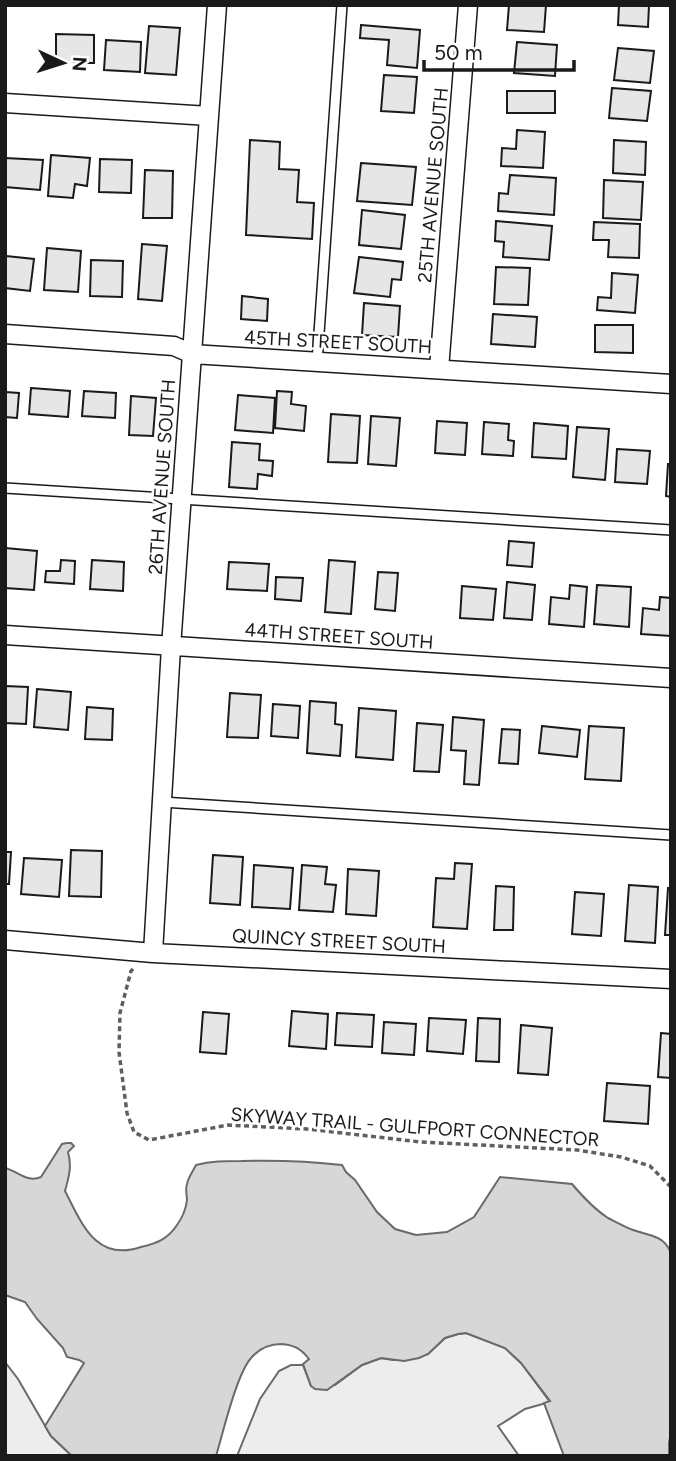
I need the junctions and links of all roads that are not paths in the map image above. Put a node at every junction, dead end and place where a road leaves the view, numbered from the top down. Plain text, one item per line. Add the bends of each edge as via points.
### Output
1 (217, 5) edge
2 (342, 5) edge
3 (468, 5) edge
4 (5, 103) edge
5 (209, 116) junction
6 (5, 334) edge
7 (192, 354) junction
8 (317, 362) junction
9 (439, 369) junction
10 (671, 384) edge
11 (5, 488) edge
12 (182, 499) junction
13 (671, 530) edge
14 (5, 635) edge
15 (171, 647) junction
16 (671, 678) edge
17 (162, 802) junction
18 (671, 835) edge
19 (5, 940) edge
20 (153, 953) junction
21 (671, 979) edge

1 - 5 street, 26TH AVENUE SOUTH
2 - 8 lane
3 - 9 street, 25TH AVENUE SOUTH
4 - 5 street
5 - 7 street, 26TH AVENUE SOUTH
6 - 7 street, 45TH STREET SOUTH via 174,346
7 - 8 street, 45TH STREET SOUTH
7 - 12 street, 26TH AVENUE SOUTH
8 - 9 street, 45TH STREET SOUTH
9 - 10 street, 45TH STREET SOUTH
11 - 12 lane
12 - 13 lane
12 - 15 street, 26TH AVENUE SOUTH
14 - 15 street, 44TH STREET SOUTH
15 - 16 street, 44TH STREET SOUTH
15 - 17 street, 26TH AVENUE SOUTH
17 - 18 lane
17 - 20 street, 26TH AVENUE SOUTH
19 - 20 street, QUINCY STREET SOUTH
20 - 21 street, QUINCY STREET SOUTH

